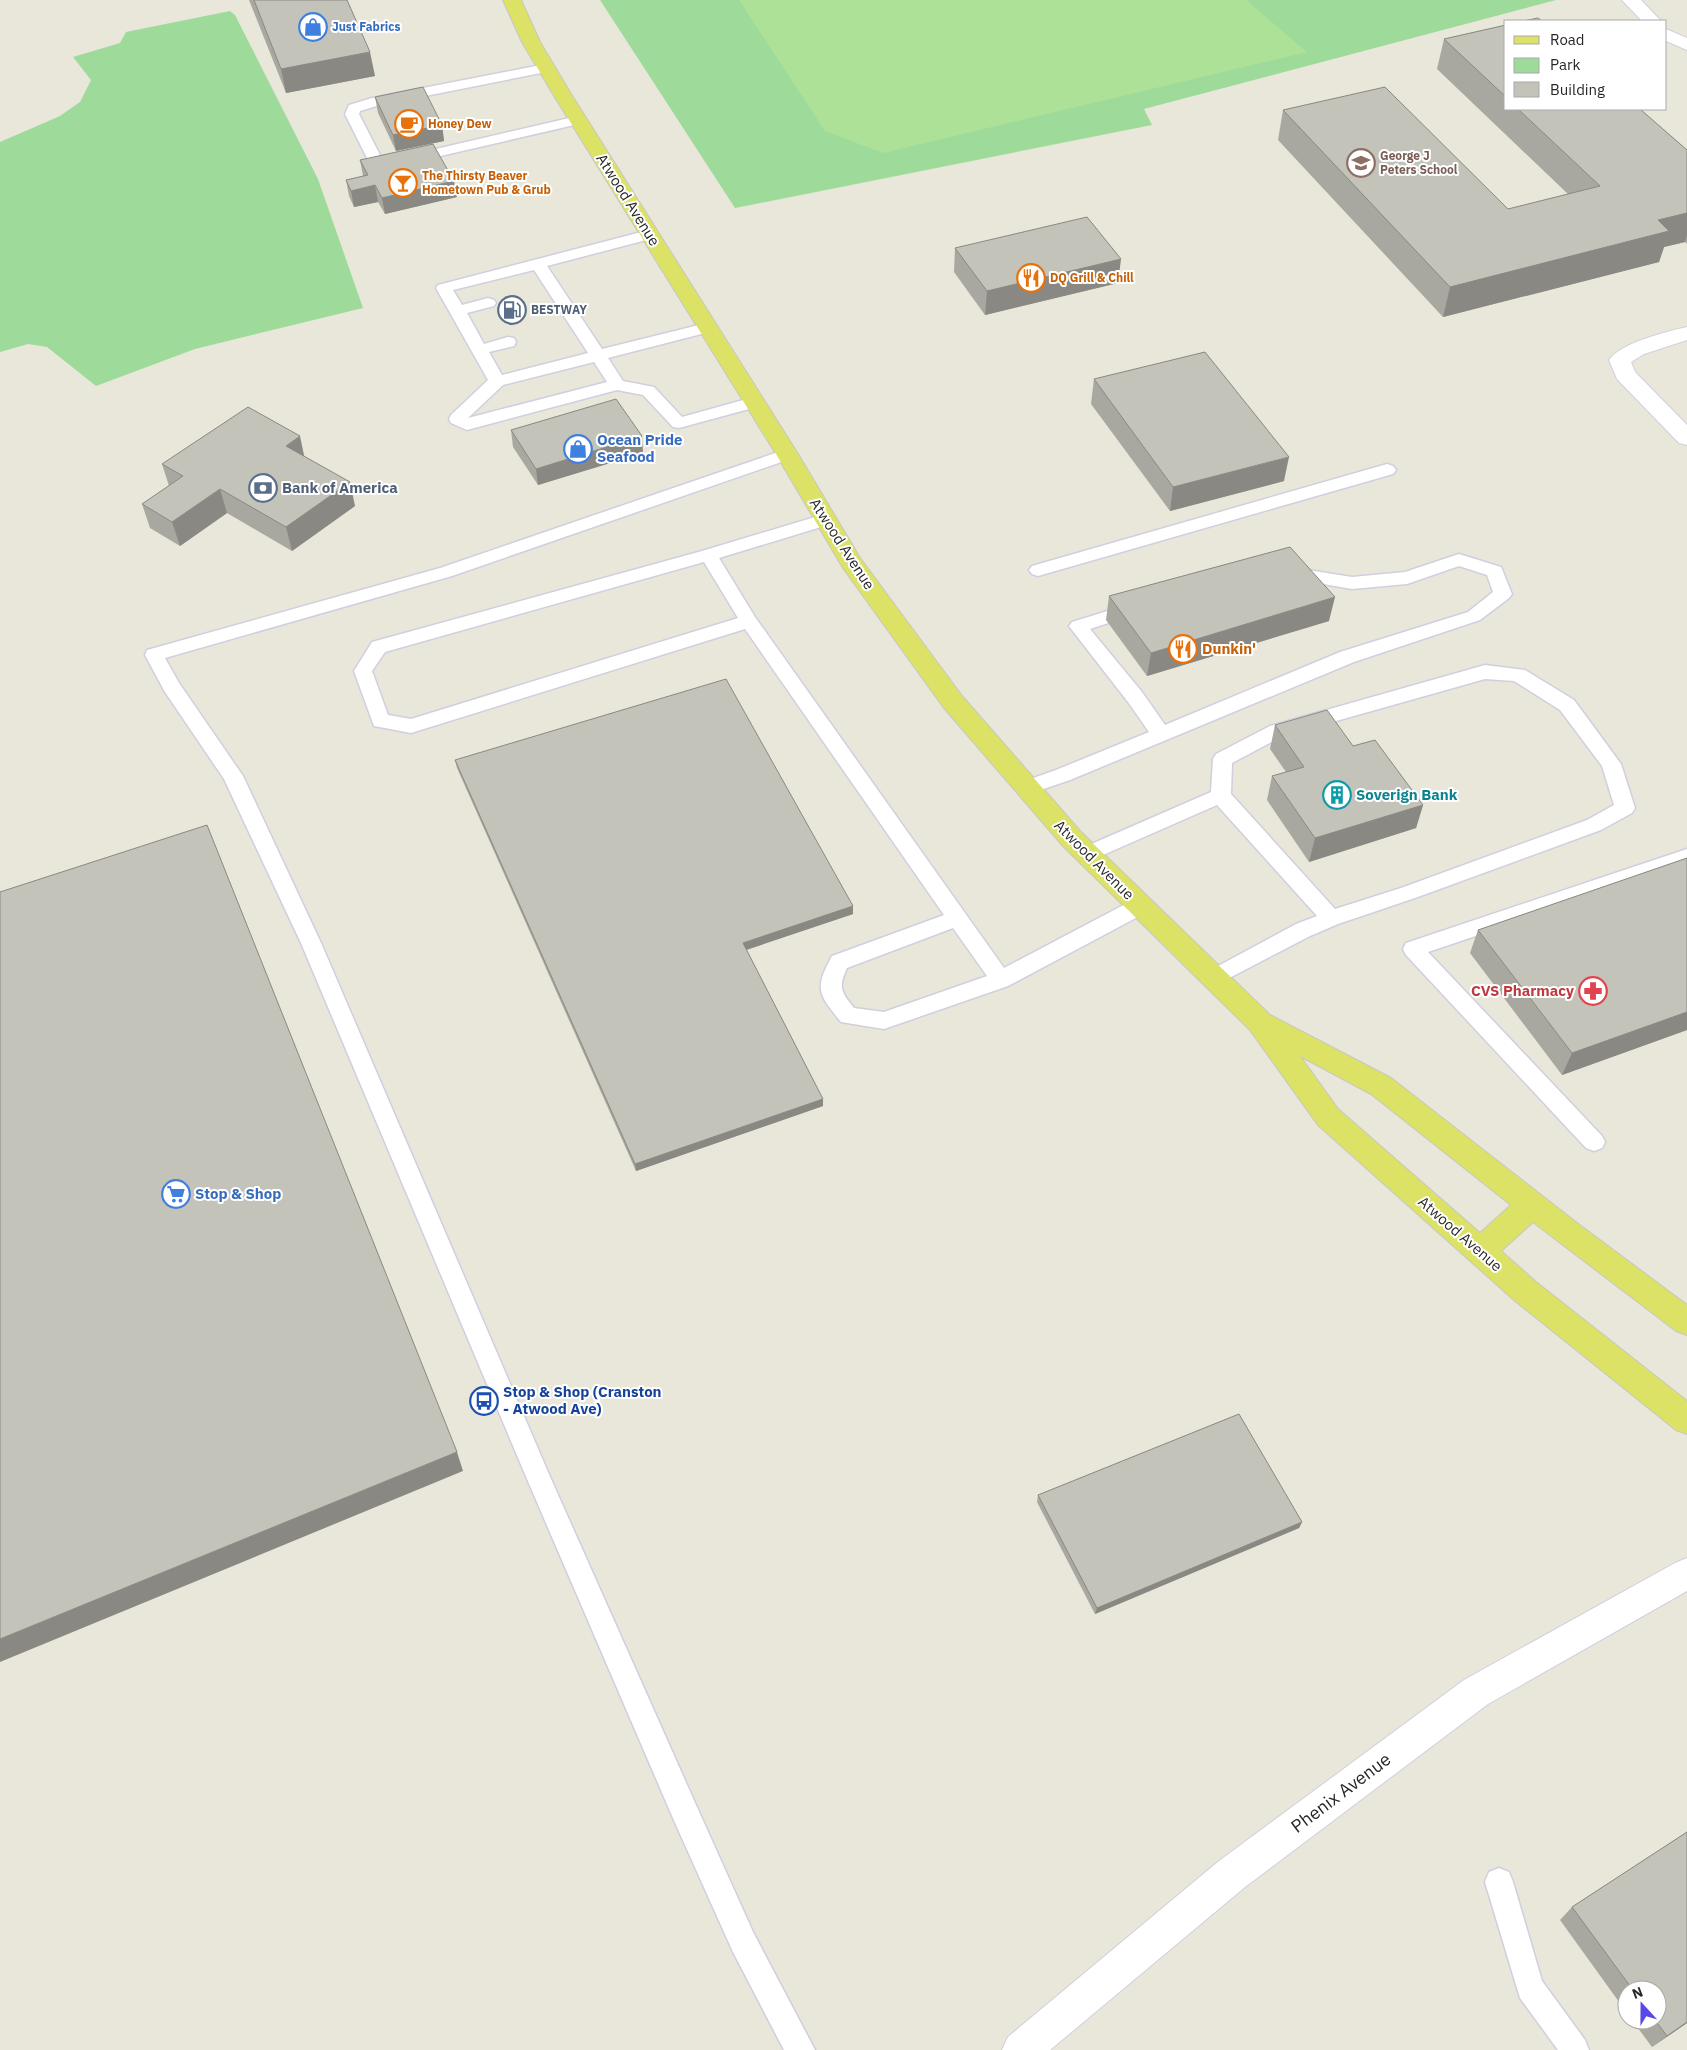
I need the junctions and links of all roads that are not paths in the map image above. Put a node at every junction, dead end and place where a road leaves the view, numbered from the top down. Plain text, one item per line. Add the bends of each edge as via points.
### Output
1 (512, 0) edge
2 (1631, 0) edge
3 (1651, 20) edge
4 (1667, 35) edge
5 (1687, 45) edge
6 (546, 68) junction
7 (578, 120) junction
8 (649, 235) junction
9 (538, 264) junction
10 (553, 287) junction
11 (537, 291) dead end
12 (488, 303) dead end
13 (457, 311) junction
14 (577, 324) junction
15 (707, 328) junction
16 (559, 330) dead end
17 (1687, 333) edge
18 (508, 342) dead end
19 (479, 350) junction
20 (597, 356) junction
21 (498, 381) junction
22 (617, 385) junction
23 (754, 402) junction
24 (1687, 438) edge
25 (787, 454) junction
26 (1387, 470) dead end
27 (825, 520) junction
28 (708, 555) junction
29 (1038, 570) dead end
30 (1273, 571) edge
31 (1151, 604) edge
32 (749, 621) junction
33 (1161, 734) junction
34 (1026, 788) junction
35 (1222, 796) junction
36 (1087, 854) junction
37 (1687, 857) edge
38 (1140, 906) junction
39 (958, 918) junction
40 (1330, 918) junction
41 (1413, 949) joint
42 (1214, 978) junction
43 (1000, 980) junction
44 (1260, 1022) junction
45 (1594, 1142) dead end
46 (1532, 1204) junction
47 (1480, 1252) junction
48 (1687, 1322) edge
49 (1687, 1420) edge
50 (1687, 1574) edge
51 (1499, 1882) dead end
52 (801, 2050) edge
53 (1021, 2050) edge
54 (1575, 2050) edge

1 - 6 main road, Atwood Avenue
2 - 3 main road
4 - 5 main road
6 - 7 main road, Atwood Avenue
6 - 7 lane via 377,101 354,108 352,114 377,164
7 - 8 main road, Atwood Avenue
8 - 9 lane
8 - 15 main road, Atwood Avenue
9 - 10 lane
9 - 13 lane via 444,288
10 - 11 lane
10 - 14 lane
12 - 13 lane
13 - 19 lane
14 - 16 lane
14 - 20 lane
15 - 20 lane
15 - 23 main road, Atwood Avenue
17 - 24 main road via 1636,349 1620,360 1625,374
18 - 19 lane
19 - 21 lane
20 - 21 lane
20 - 22 lane
21 - 22 lane via 457,419 467,425
22 - 23 lane via 648,391 679,423
23 - 25 main road, Atwood Avenue
25 - 27 main road, Atwood Avenue
25 - 52 lane via 446,572 154,655 233,776 307,935 686,1815 743,1942
26 - 29 lane
27 - 28 lane
27 - 34 main road, Atwood Avenue via 851,563 953,702
28 - 32 lane
28 - 32 lane via 379,647 363,671 381,721 411,726
30 - 33 lane via 1352,583 1407,578 1459,560 1495,571 1503,594 1474,616 1348,657
31 - 33 lane via 1078,626
32 - 39 lane
33 - 34 lane
34 - 36 main road, Atwood Avenue
35 - 36 lane
35 - 40 lane
35 - 40 lane via 1224,759 1277,731 1485,672 1518,675 1567,705 1611,764 1625,808 1594,825
36 - 38 main road, Atwood Avenue
37 - 41 lane
38 - 42 main road, Atwood Avenue
38 - 43 lane
39 - 43 lane
39 - 43 lane via 839,962 830,981 833,997 848,1016 884,1020
40 - 42 lane
41 - 45 lane
42 - 44 main road, Atwood Avenue
44 - 46 main road, Atwood Avenue via 1381,1086
44 - 47 main road, Atwood Avenue via 1328,1117
46 - 47 main road
46 - 48 main road, Atwood Avenue
47 - 49 main road, Atwood Avenue
50 - 53 main road, Phenix Avenue via 1476,1692 1232,1874
51 - 54 lane via 1530,1988

